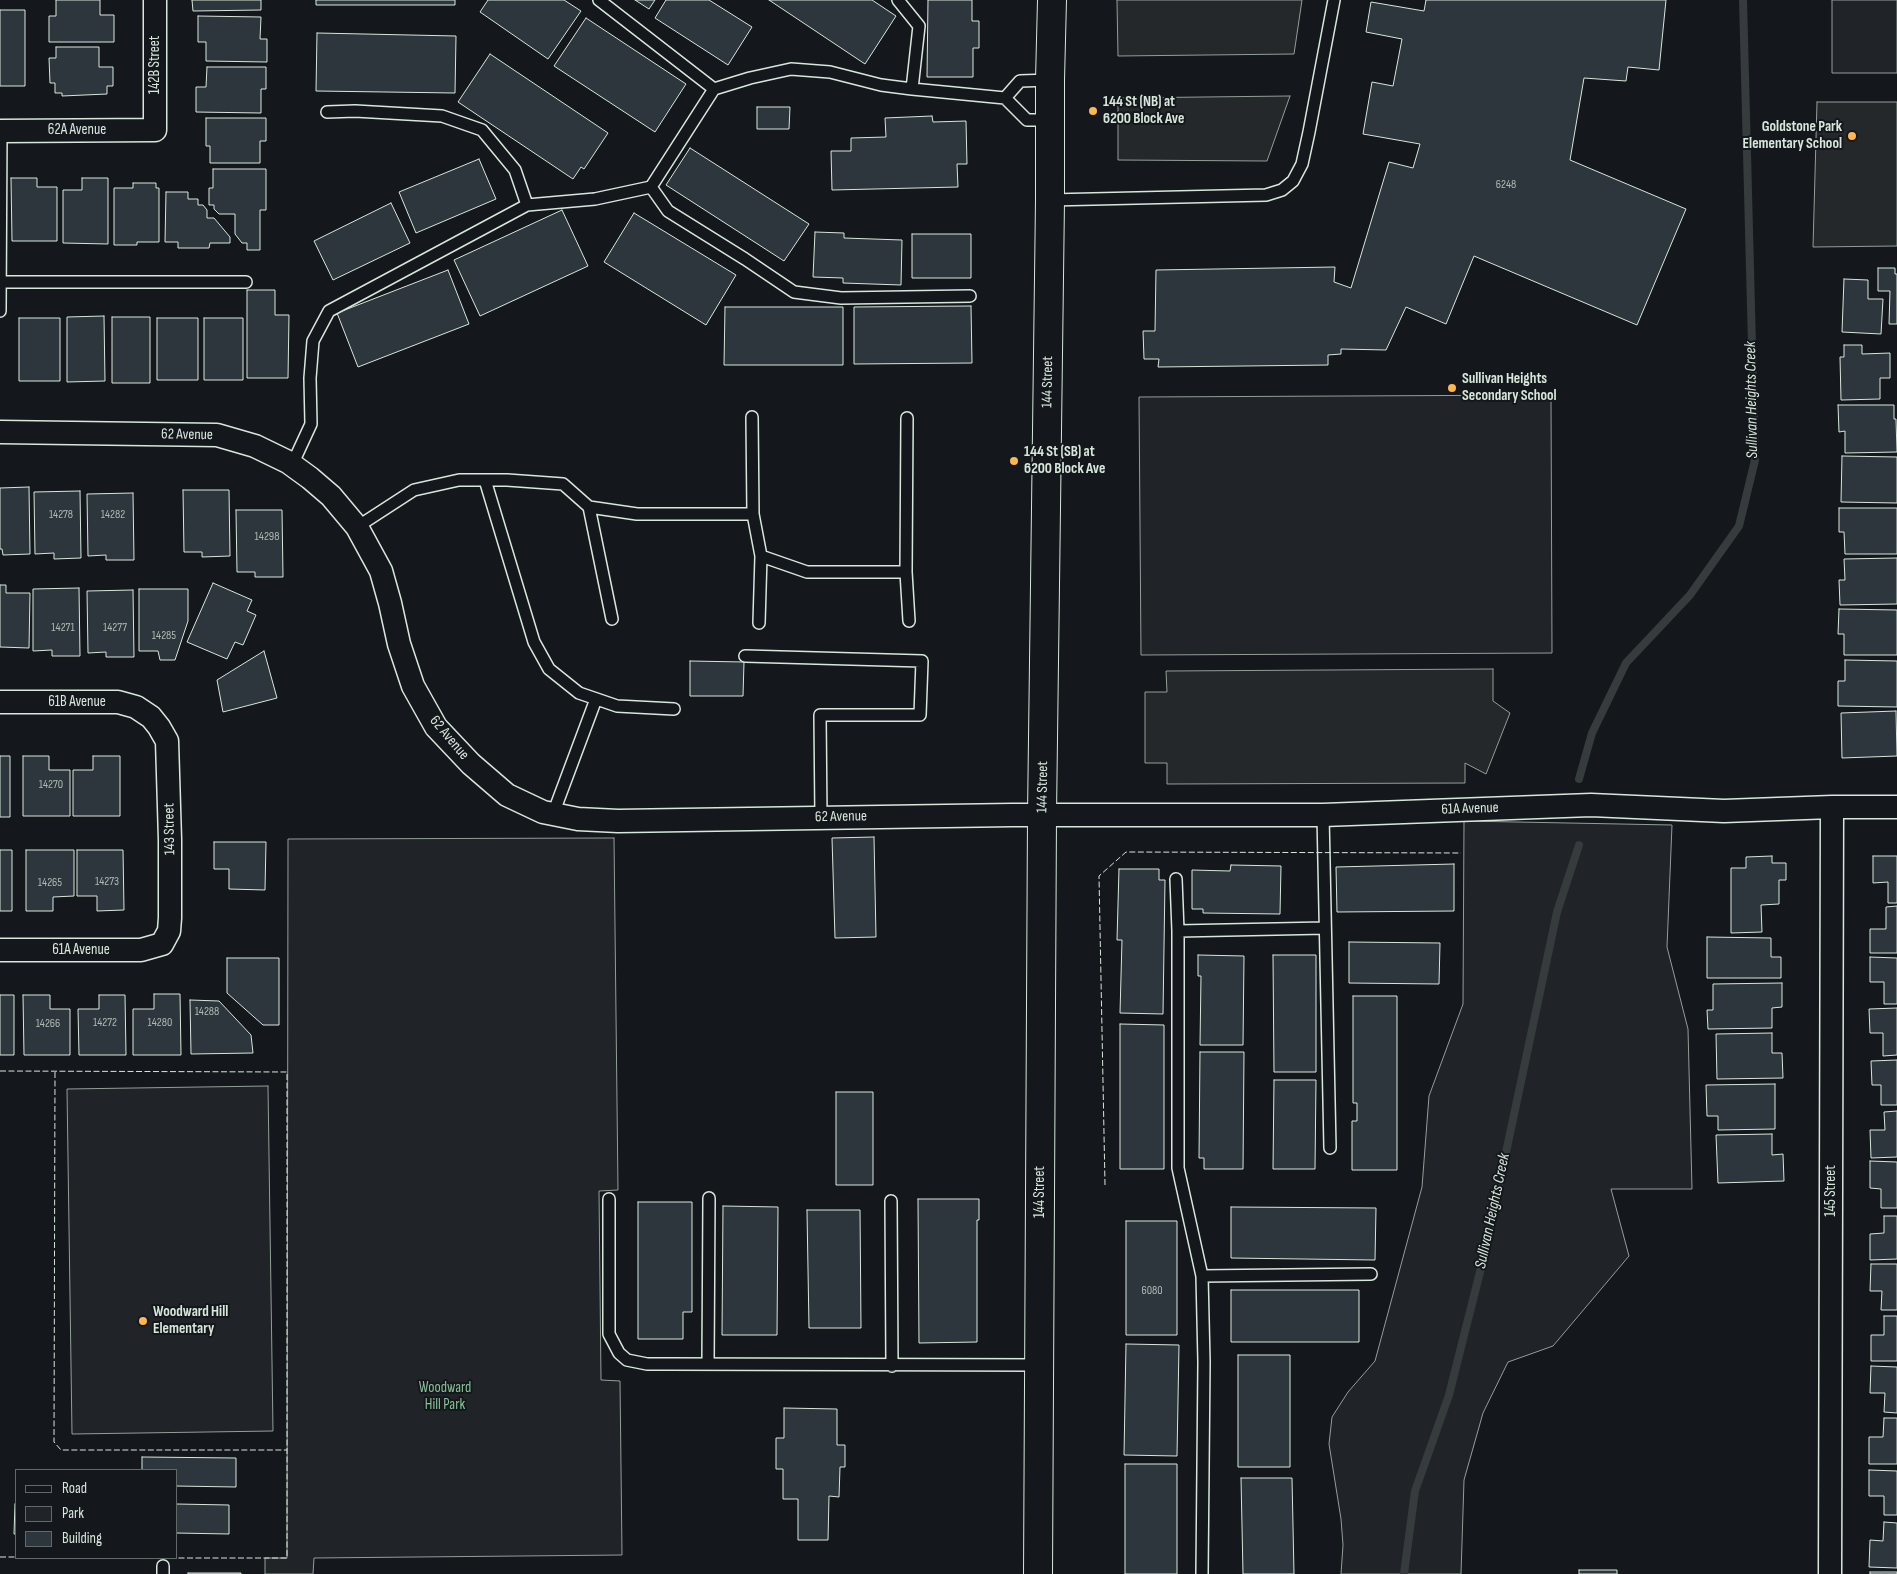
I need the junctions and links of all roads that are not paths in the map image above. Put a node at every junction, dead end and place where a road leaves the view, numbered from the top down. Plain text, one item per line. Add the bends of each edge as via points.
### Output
1 (155, 0) edge
2 (600, 0) edge
3 (898, 0) edge
4 (1052, 0) edge
5 (1334, 0) edge
6 (1050, 80) junction
7 (912, 88) junction
8 (714, 89) junction
9 (1006, 98) junction
10 (327, 112) dead end
11 (1050, 120) junction
12 (155, 130) joint
13 (0, 131) edge
14 (651, 187) junction
15 (1050, 200) junction
16 (527, 205) junction
17 (0, 282) edge
18 (246, 282) dead end
19 (970, 296) dead end
20 (0, 312) edge
21 (752, 417) dead end
22 (907, 418) dead end
23 (0, 432) edge
24 (292, 465) junction
25 (485, 480) junction
26 (590, 507) junction
27 (754, 514) junction
28 (357, 527) junction
29 (761, 556) junction
30 (906, 572) junction
31 (612, 619) dead end
32 (908, 620) dead end
33 (759, 623) dead end
34 (745, 656) dead end
35 (596, 699) junction
36 (0, 702) edge
37 (674, 709) dead end
38 (150, 717) joint
39 (1832, 808) junction
40 (1897, 808) edge
41 (554, 814) junction
42 (1323, 815) junction
43 (1042, 816) junction
44 (821, 818) junction
45 (1176, 879) dead end
46 (1325, 928) junction
47 (1178, 931) junction
48 (162, 944) joint
49 (0, 950) edge
50 (1330, 1148) dead end
51 (709, 1198) dead end
52 (609, 1199) dead end
53 (890, 1201) dead end
54 (1371, 1274) dead end
55 (1202, 1276) junction
56 (708, 1364) junction
57 (1039, 1365) junction
58 (892, 1366) junction
59 (1038, 1574) edge
60 (1202, 1574) edge
61 (1830, 1574) edge

1 - 12 street, 142B Street
2 - 8 lane
3 - 7 lane via 919,26
4 - 6 main road, 144 Street
5 - 15 lane via 1302,164 1293,181 1282,190 1266,195
6 - 9 lane via 1020,81
6 - 11 main road, 144 Street
7 - 8 lane via 881,85 830,72 790,69
7 - 9 lane
8 - 14 lane
9 - 11 lane via 1026,120
10 - 16 lane via 442,116 482,130 515,170
11 - 15 main road, 144 Street
12 - 13 street, 62A Avenue
13 - 17 lane
14 - 16 lane via 595,200
14 - 19 lane via 668,211 794,292 841,298
15 - 43 main road, 144 Street
16 - 24 lane via 329,311 313,341 311,424
17 - 18 lane
17 - 20 lane
21 - 27 lane
22 - 30 lane
23 - 24 street, 62 Avenue via 217,435 255,446
24 - 28 street, 62 Avenue via 331,496
25 - 26 lane via 563,484
25 - 28 lane via 459,480 414,490
25 - 35 lane via 534,642 549,669 579,693
26 - 27 lane via 637,514
26 - 31 lane
27 - 29 lane
28 - 41 street, 62 Avenue via 381,571 413,686 436,727 471,764 507,795
29 - 30 lane via 808,572
29 - 33 lane
30 - 32 lane
34 - 44 lane via 922,661 920,716 820,716
35 - 37 lane via 618,706
35 - 41 lane
36 - 38 street, 61B Avenue via 118,702 136,707
38 - 48 street, 143 Street via 167,741 170,918 169,931
39 - 40 street, 61A Avenue
39 - 42 street, 61A Avenue via 1724,811 1591,805
39 - 61 street, 145 Street
41 - 44 street, 62 Avenue via 618,821
42 - 43 street, 61A Avenue
42 - 46 lane
43 - 44 street, 62 Avenue
43 - 57 main road, 144 Street
45 - 47 lane
46 - 47 lane
46 - 50 lane
47 - 55 lane via 1178,1168
48 - 49 street, 61A Avenue via 140,950
51 - 56 lane
52 - 56 lane via 609,1334 619,1353 627,1360 647,1364
53 - 58 lane
54 - 55 lane
55 - 60 lane
56 - 58 lane
57 - 58 lane
57 - 59 main road, 144 Street

